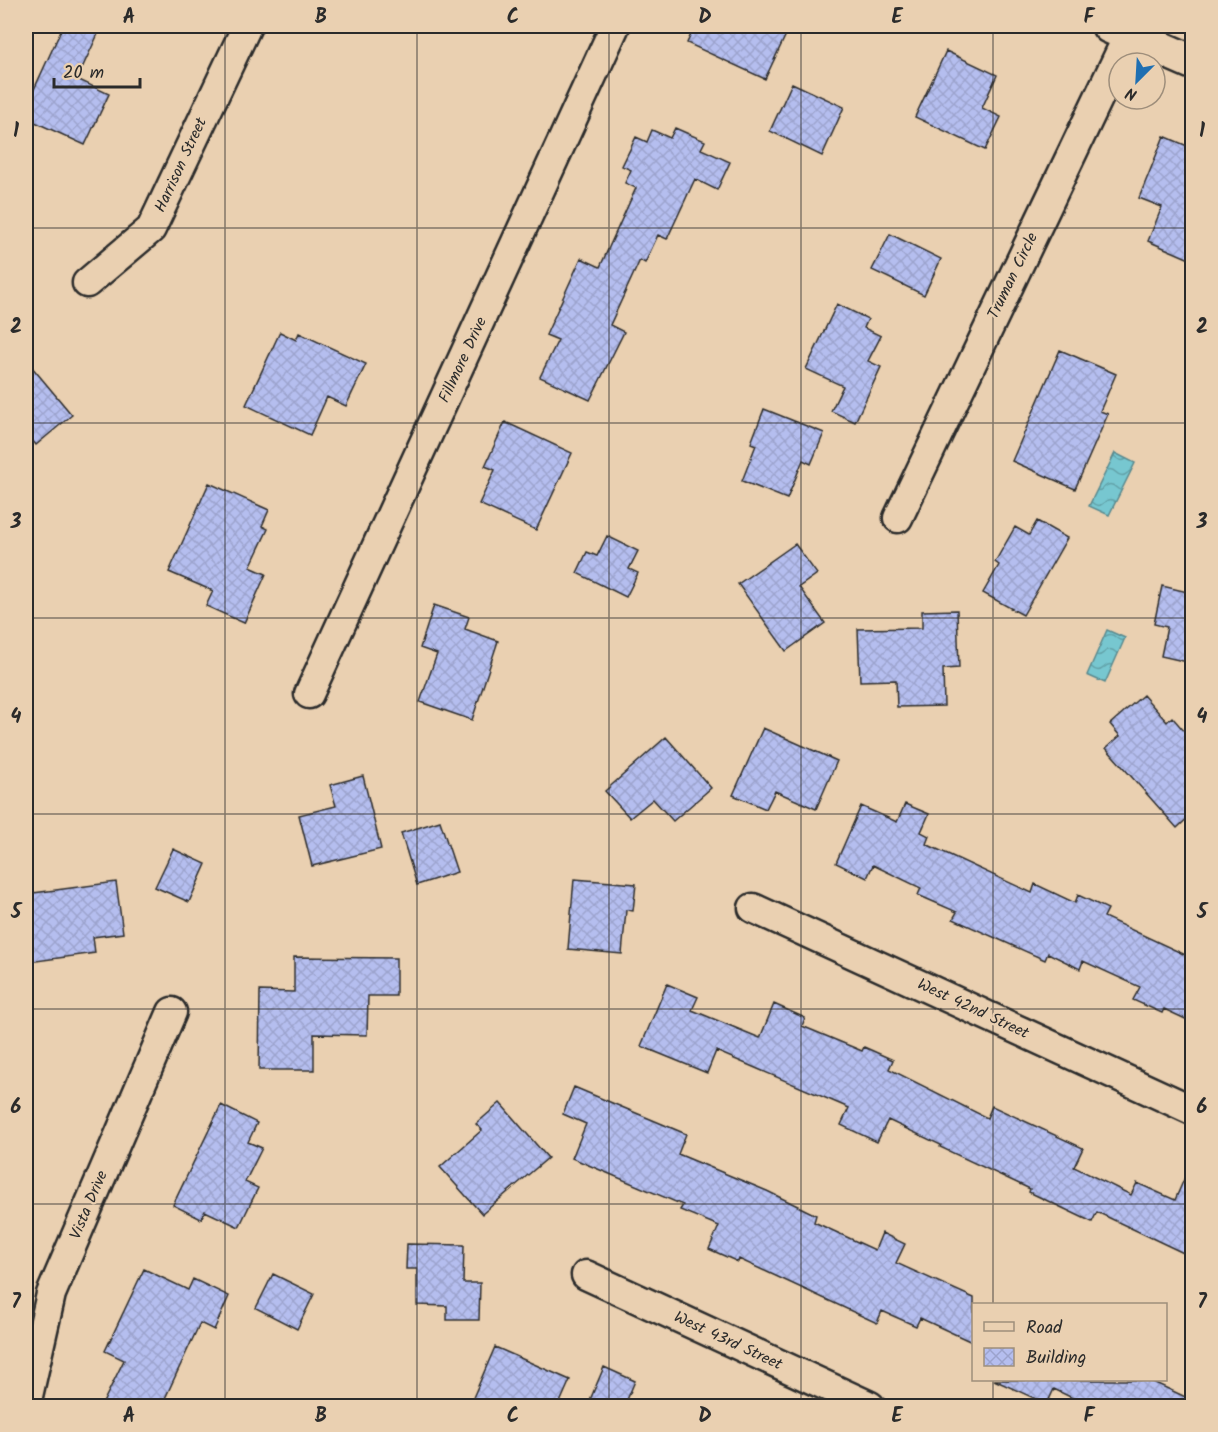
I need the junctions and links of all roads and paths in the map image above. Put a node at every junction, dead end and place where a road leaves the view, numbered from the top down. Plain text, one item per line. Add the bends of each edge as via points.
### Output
1 (247, 26) edge
2 (615, 26) edge
3 (1119, 30) edge
4 (1192, 62) edge
5 (87, 283) dead end
6 (898, 518) dead end
7 (309, 694) dead end
8 (753, 908) dead end
9 (172, 1012) dead end
10 (1192, 1110) edge
11 (586, 1275) dead end
12 (26, 1405) edge
13 (870, 1407) edge

1 - 5 street, Harrison Street via 151,229
2 - 7 street, Fillmore Drive
3 - 4 street
3 - 6 street, Truman Circle
8 - 10 street, West 42nd Street
9 - 12 street, Vista Drive via 51,1294
11 - 13 street, West 43rd Street

